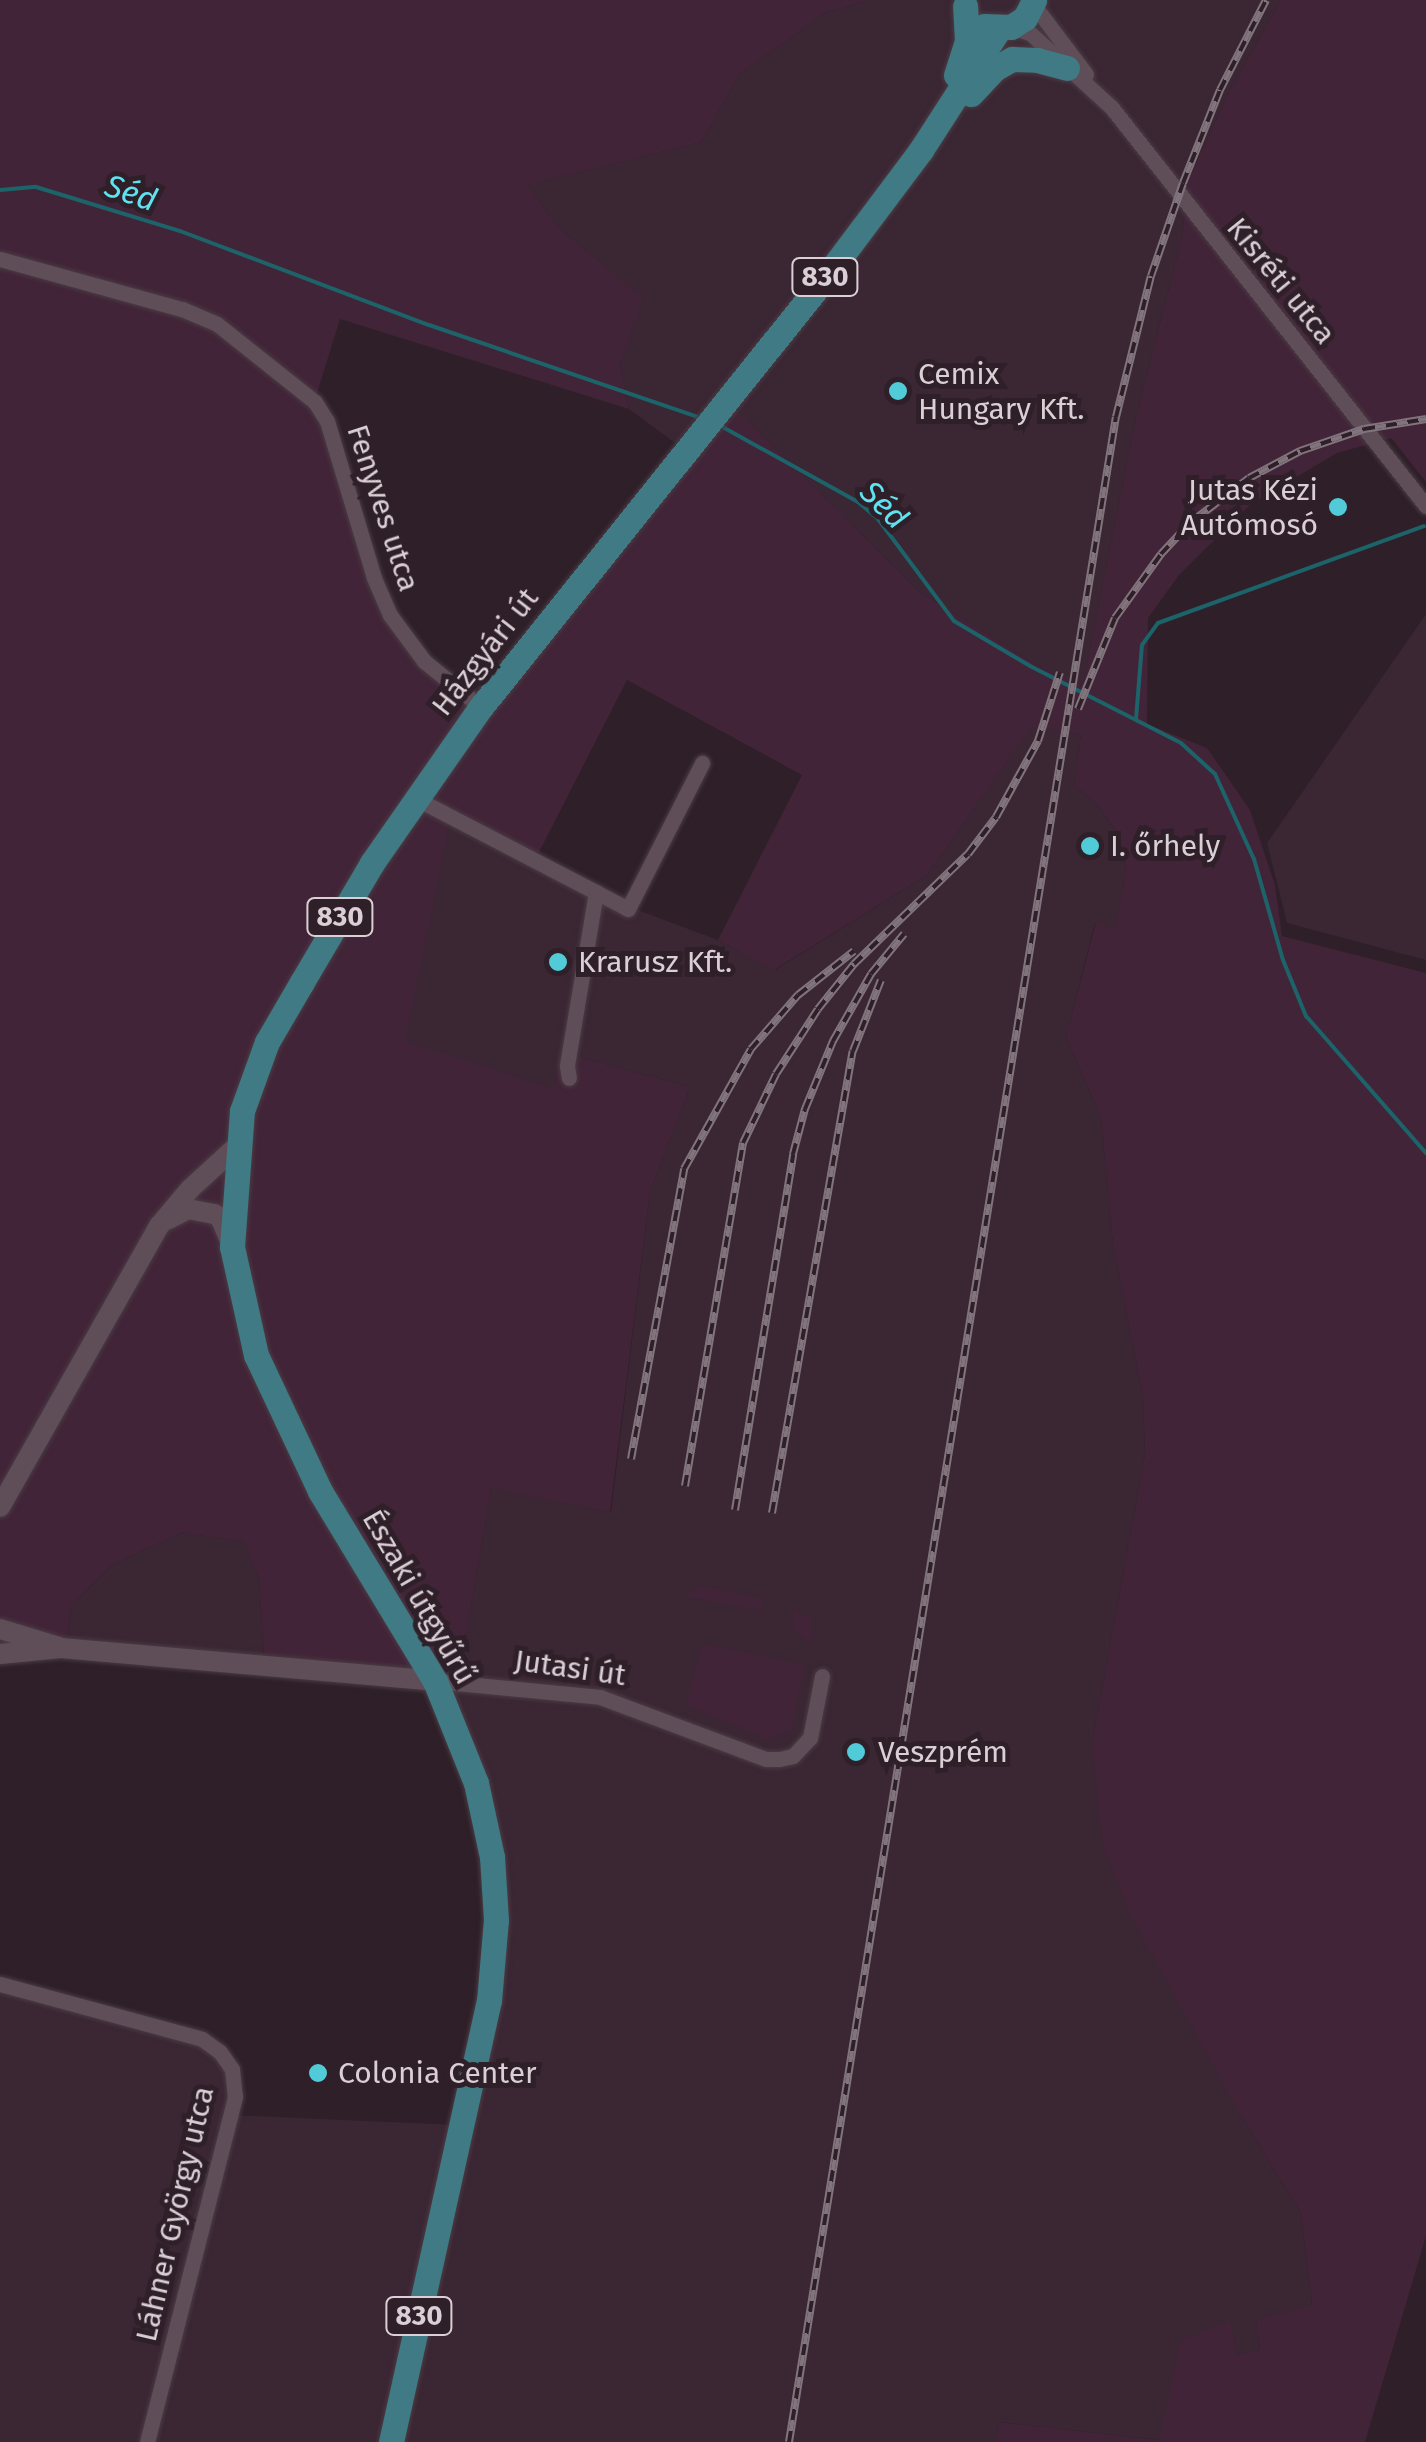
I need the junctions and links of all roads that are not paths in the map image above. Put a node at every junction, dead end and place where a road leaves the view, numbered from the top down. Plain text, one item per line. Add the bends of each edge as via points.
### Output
1 (1033, 2) edge
2 (964, 3) edge
3 (1005, 28) junction
4 (1067, 68) junction
5 (1095, 90) junction
6 (921, 150) junction
7 (0, 260) edge
8 (1426, 506) edge
9 (480, 706) junction
10 (702, 762) dead end
11 (417, 799) junction
12 (596, 892) junction
13 (569, 1078) dead end
14 (238, 1146) junction
15 (159, 1226) junction
16 (232, 1247) junction
17 (0, 1508) edge
18 (0, 1629) edge
19 (61, 1648) junction
20 (0, 1654) edge
21 (822, 1676) dead end
22 (435, 1681) junction
23 (0, 1984) edge
24 (147, 2442) edge
25 (392, 2442) edge

1 - 3 main road, 830 via 1024,18
1 - 5 street, Kisréti utca
2 - 3 main road, 830 via 982,26
2 - 6 main road, Házgyári út / 830 via 967,42
3 - 4 street, Kisréti utca via 1030,34
3 - 6 main road, Házgyári út / 830
4 - 5 street, Kisréti utca
4 - 6 main road via 1037,60 1003,62
5 - 8 street, Kisréti utca
6 - 9 main road, Házgyári út / 830
7 - 9 street, Fenyves utca via 217,324 315,402 390,615 424,661
9 - 11 main road, Házgyári út / 830
10 - 12 street via 628,909
11 - 12 street
11 - 14 main road, Házgyári út / 830 via 267,1042 242,1111
12 - 13 street
14 - 15 street
14 - 16 main road, Északi útgyűrű / 830
15 - 16 street via 201,1210 220,1217
15 - 17 street
16 - 22 main road, Északi útgyűrű / 830 via 256,1356 320,1491
18 - 19 street, Jutasi út
19 - 20 street, Jutasi út
19 - 22 street, Jutasi út
21 - 22 street, Jutasi út via 814,1727 803,1749 766,1759 600,1696
22 - 25 main road, Északi útgyűrű / 830 via 486,1824 496,1899 494,1959
23 - 24 street, Láhner György utca via 202,2039 227,2060 235,2078

